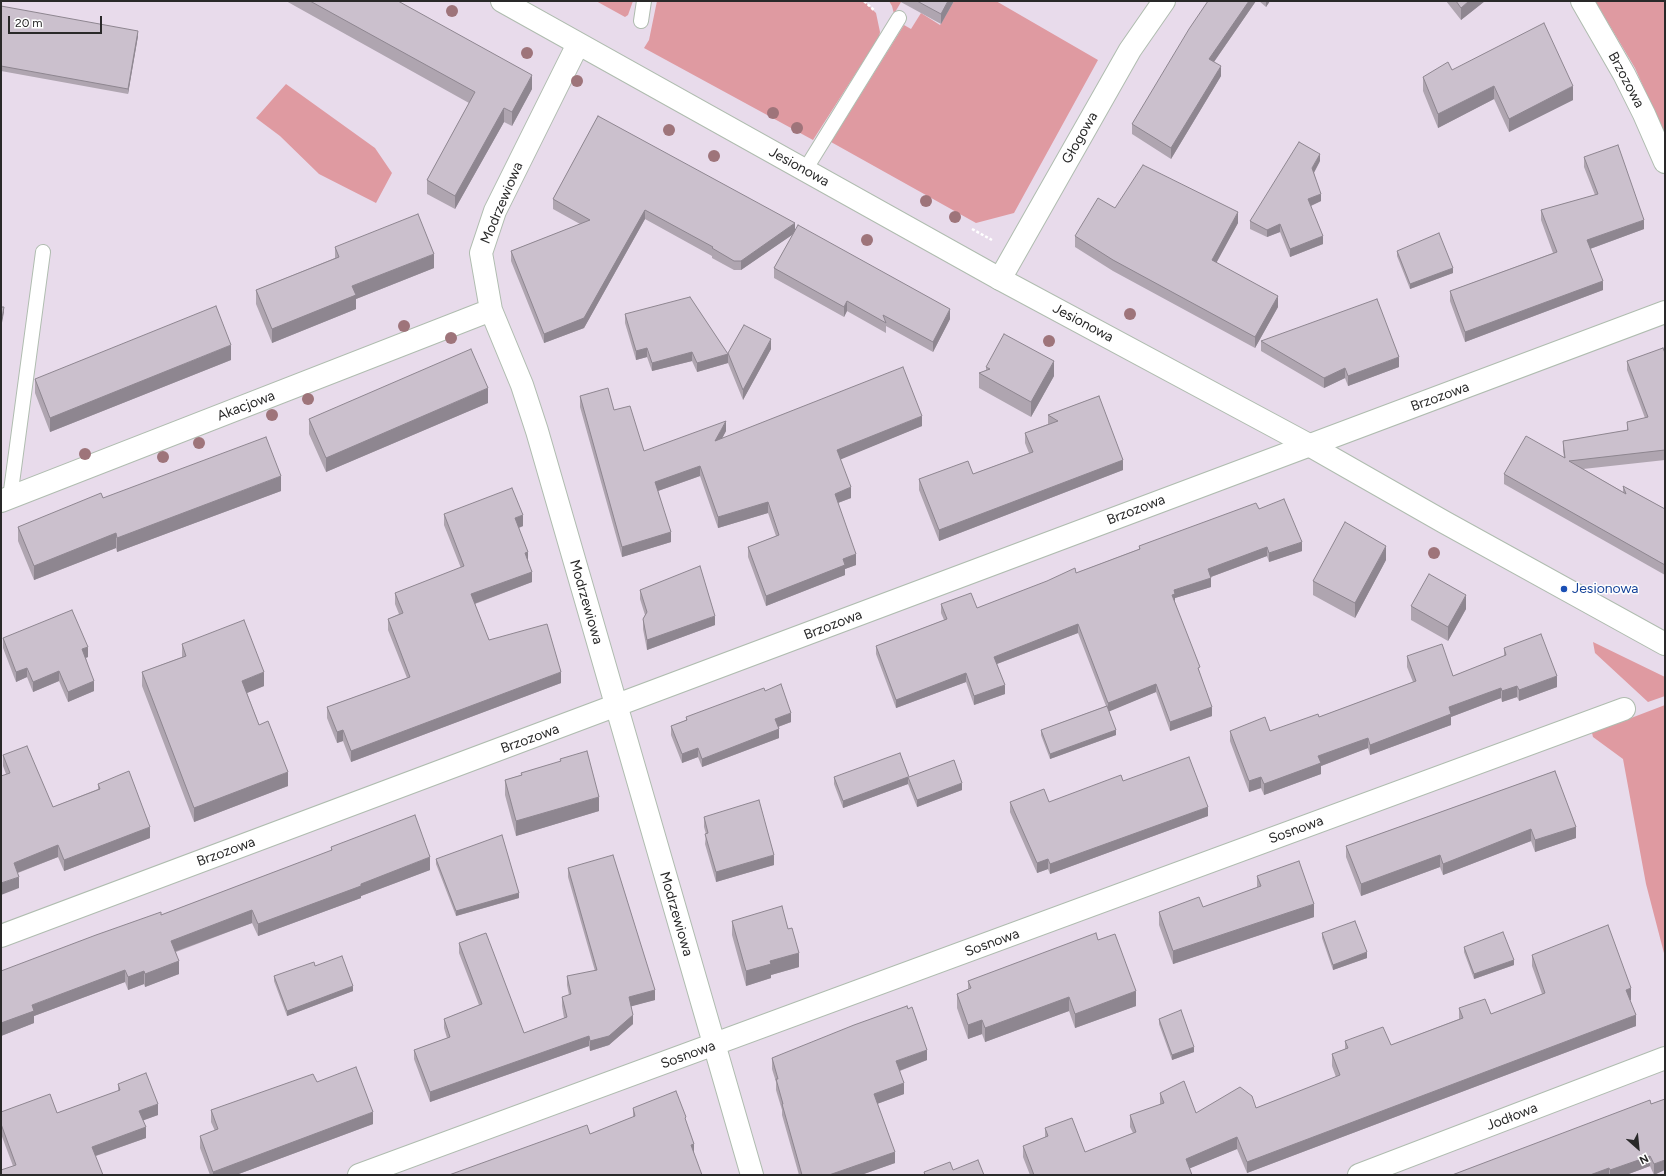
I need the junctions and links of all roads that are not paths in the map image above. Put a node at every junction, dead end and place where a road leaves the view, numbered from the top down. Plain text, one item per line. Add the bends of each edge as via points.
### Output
1 (502, 1) edge
2 (644, 1) edge
3 (1164, 1) edge
4 (1582, 1) edge
5 (899, 18) dead end
6 (641, 21) dead end
7 (578, 44) junction
8 (1665, 162) edge
9 (805, 170) junction
10 (43, 252) dead end
11 (1000, 279) junction
12 (491, 310) junction
13 (1665, 312) edge
14 (1309, 445) junction
15 (5, 500) edge
16 (1665, 644) edge
17 (616, 707) junction
18 (1624, 709) dead end
19 (1, 936) edge
20 (714, 1045) junction
21 (1665, 1058) edge
22 (359, 1175) edge
23 (752, 1175) edge
24 (1359, 1175) edge

1 - 7 street, Jesionowa
2 - 6 lane
3 - 11 street, Głogowa via 1130,50
4 - 8 street, Brzozowa via 1624,74
5 - 9 lane
7 - 9 street, Jesionowa
7 - 12 street, Modrzewiowa via 496,211 481,253
9 - 11 street, Jesionowa
10 - 15 lane
11 - 14 street, Jesionowa
12 - 15 street, Akacjowa
12 - 17 street, Modrzewiowa via 535,424
13 - 14 street, Brzozowa
14 - 16 street, Jesionowa
14 - 17 street, Brzozowa
17 - 19 street, Brzozowa
17 - 20 street, Modrzewiowa
18 - 20 street, Sosnowa
20 - 22 street, Sosnowa
20 - 23 street, Modrzewiowa
21 - 24 street, Jodłowa

